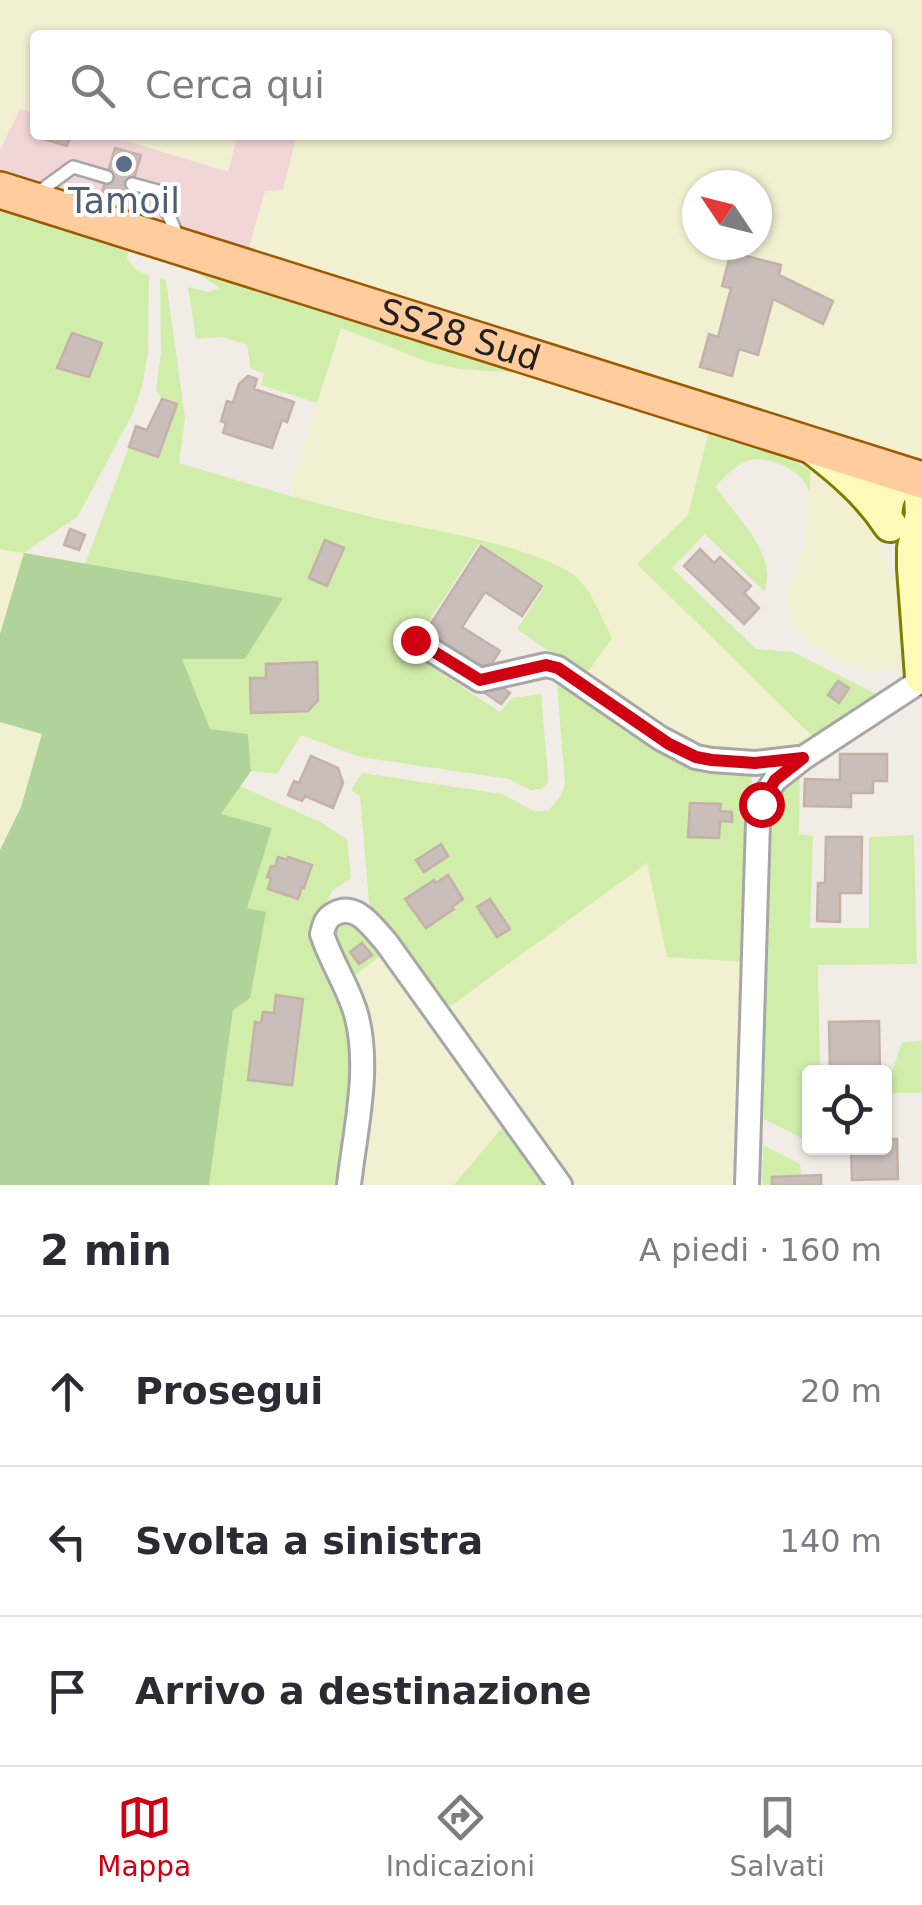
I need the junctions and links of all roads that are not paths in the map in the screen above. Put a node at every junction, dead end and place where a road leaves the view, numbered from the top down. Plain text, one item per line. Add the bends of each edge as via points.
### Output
1 (107, 177) dead end
2 (132, 184) dead end
3 (15, 194) edge
4 (183, 247) junction
5 (806, 443) junction
6 (914, 477) edge
7 (885, 518) junction
8 (914, 568) junction
9 (415, 640) dead end
10 (922, 678) edge
11 (803, 758) junction
12 (348, 1185) edge
13 (560, 1185) edge
14 (747, 1185) edge

1 - 3 lane via 73,167
2 - 4 lane via 158,191
3 - 4 main road, SS28 Sud
4 - 5 main road, SS28 Sud
5 - 6 main road, SS28 Sud
5 - 7 main road
6 - 7 main road via 893,485
6 - 8 main road via 922,515
7 - 8 main road
8 - 10 main road
9 - 11 street via 480,680 558,668 696,757 755,763
10 - 11 street
11 - 14 street via 770,786 758,822
12 - 13 street via 361,1044 350,995 322,934 332,914 346,910 361,915 386,942

